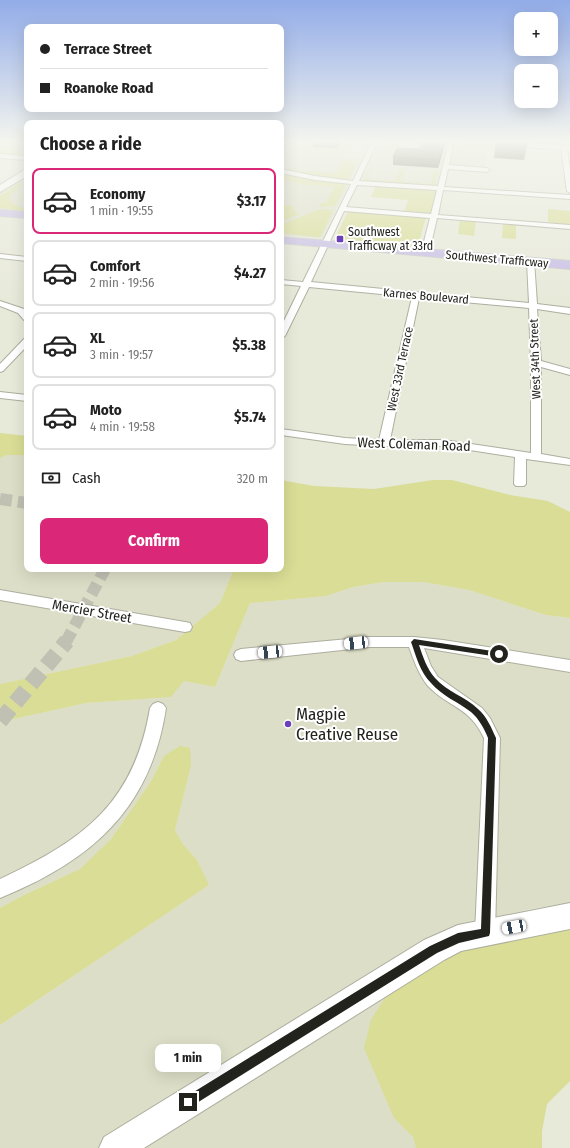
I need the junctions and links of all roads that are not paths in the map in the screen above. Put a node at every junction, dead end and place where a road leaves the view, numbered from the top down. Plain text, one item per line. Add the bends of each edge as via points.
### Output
1 (349, 194) edge
2 (439, 194) edge
3 (512, 194) edge
4 (570, 198) edge
5 (342, 209) junction
6 (1, 214) edge
7 (24, 215) edge
8 (434, 216) junction
9 (24, 218) edge
10 (570, 227) edge
11 (284, 237) edge
12 (284, 240) edge
13 (326, 242) junction
14 (426, 249) junction
15 (0, 256) edge
16 (24, 259) edge
17 (570, 261) edge
18 (531, 262) junction
19 (570, 265) edge
20 (284, 282) edge
21 (306, 284) junction
22 (416, 295) junction
23 (0, 303) edge
24 (533, 306) junction
25 (570, 312) edge
26 (24, 314) edge
27 (284, 330) edge
28 (24, 344) edge
29 (536, 363) junction
30 (0, 369) edge
31 (570, 372) edge
32 (0, 395) edge
33 (24, 398) edge
34 (284, 432) edge
35 (384, 443) junction
36 (521, 454) junction
37 (536, 456) junction
38 (570, 462) edge
39 (520, 484) dead end
40 (0, 595) edge
41 (185, 627) dead end
42 (414, 642) junction
43 (241, 655) dead end
44 (570, 666) edge
45 (158, 708) dead end
46 (0, 889) edge
47 (570, 916) edge
48 (485, 933) junction
49 (114, 1148) edge

1 - 5 street
2 - 8 street
3 - 4 street
5 - 8 street
5 - 13 street
6 - 7 main road
6 - 9 main road
8 - 10 street
8 - 14 street
11 - 13 main road, Southwest Trafficway
12 - 13 main road, Southwest Trafficway
13 - 14 main road, Southwest Trafficway
13 - 18 main road, Southwest Trafficway
13 - 21 street
14 - 17 main road, Southwest Trafficway
15 - 16 street
18 - 19 main road, Southwest Trafficway
18 - 24 street, West 34th Street
20 - 21 street, Karnes Boulevard
21 - 22 street, Karnes Boulevard
21 - 27 street
22 - 24 street, Karnes Boulevard
22 - 35 street, West 33rd Terrace
23 - 26 street
24 - 25 street, Karnes Boulevard
24 - 29 street, West 34th Street
28 - 30 street
29 - 31 street
29 - 37 street, West 34th Street
32 - 33 street
34 - 35 street, West Coleman Road via 345,441
35 - 36 street, West Coleman Road via 444,443
36 - 37 street, West Coleman Road
36 - 39 street
37 - 38 street, West Coleman Road
40 - 41 street, Mercier Street
42 - 43 street via 370,642
42 - 44 street
42 - 48 street via 432,680 475,710 485,722 492,738
45 - 46 street via 151,743 135,782 116,810 85,841 48,865
47 - 48 main road
48 - 49 main road via 458,938 434,950

